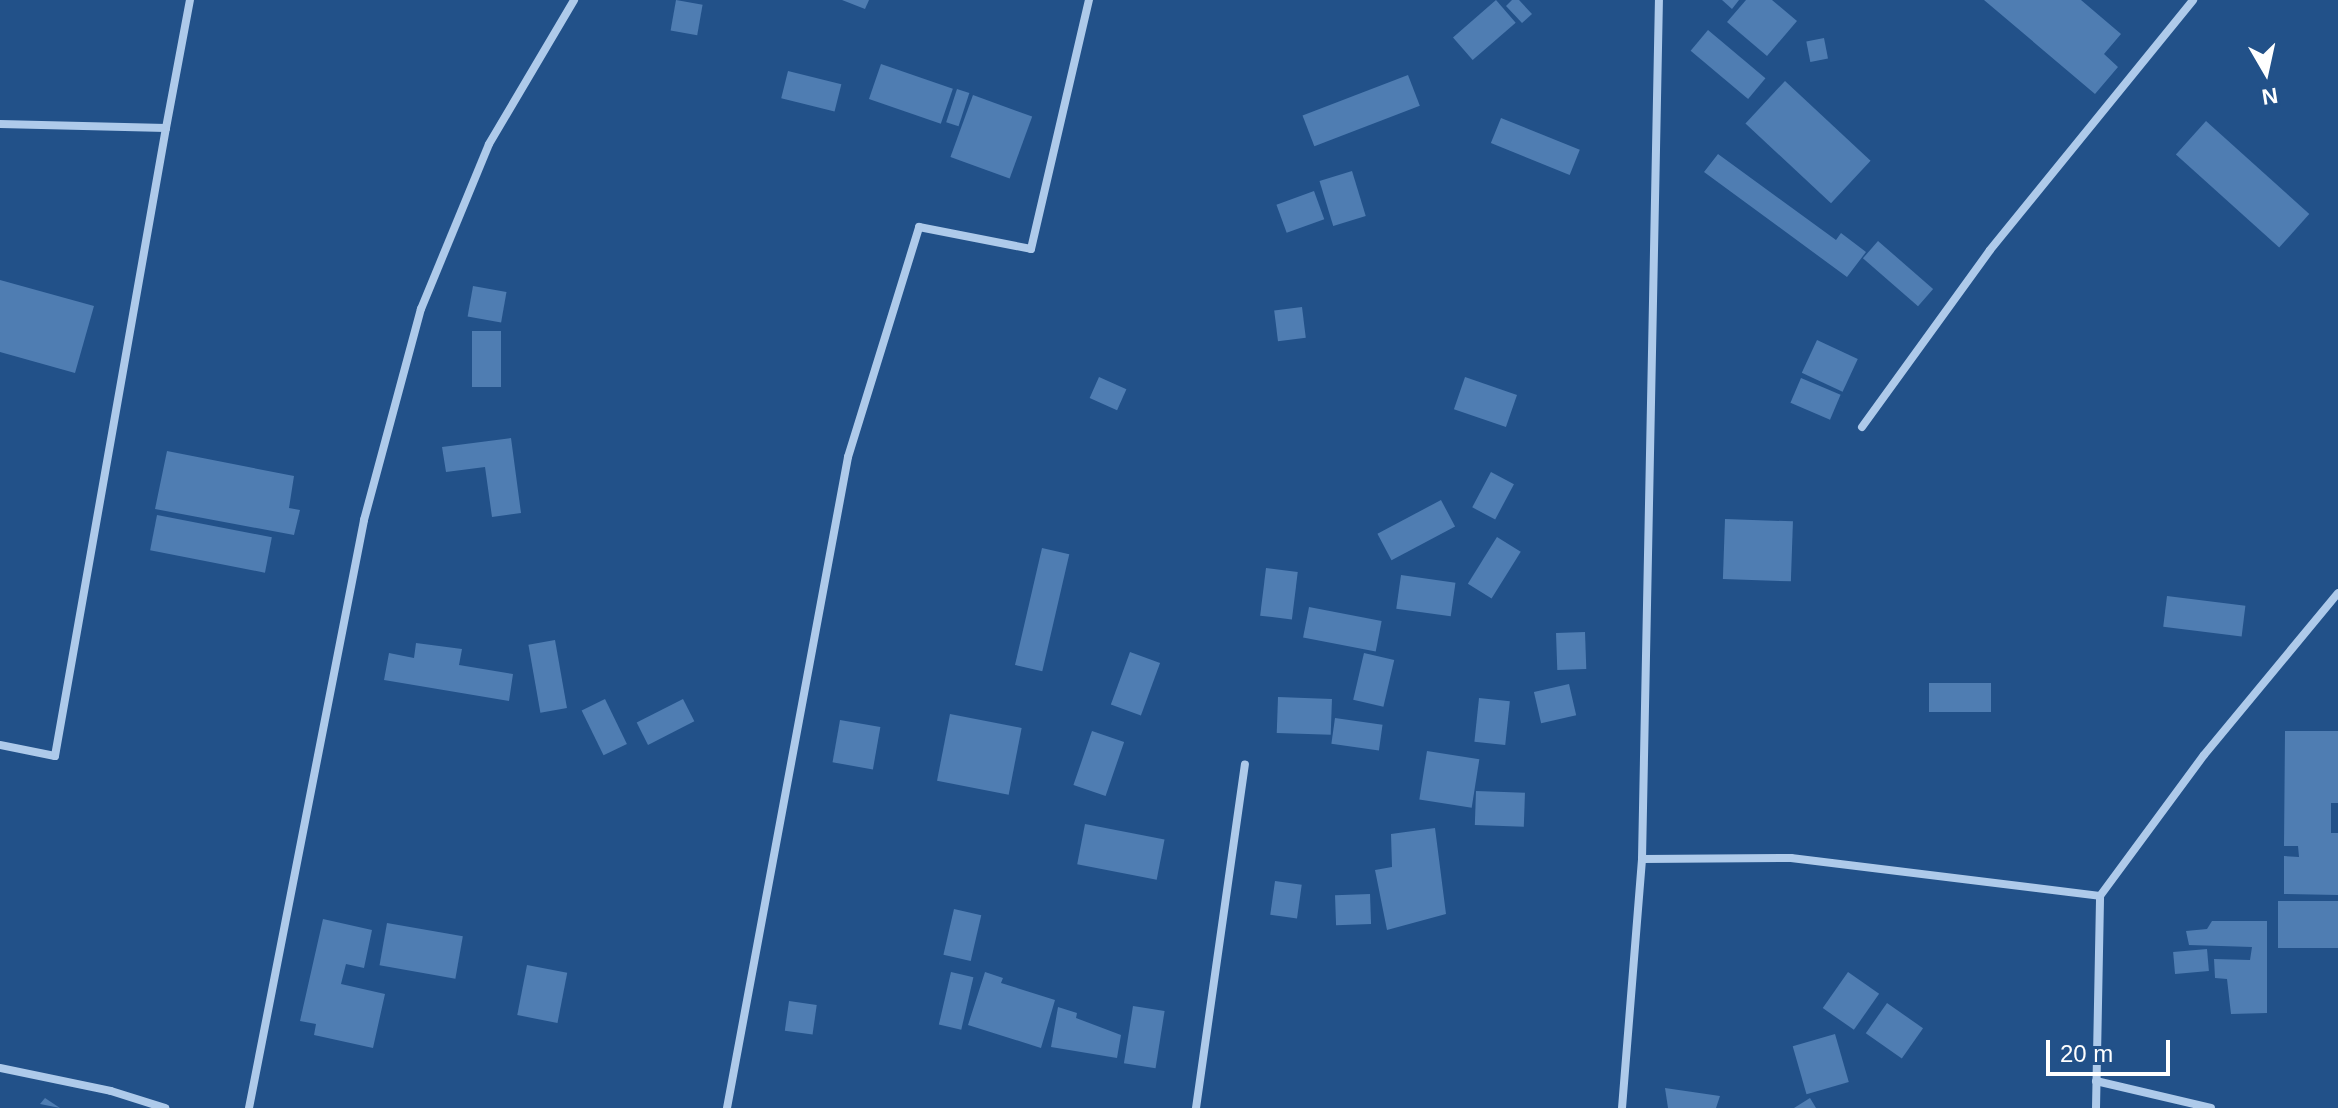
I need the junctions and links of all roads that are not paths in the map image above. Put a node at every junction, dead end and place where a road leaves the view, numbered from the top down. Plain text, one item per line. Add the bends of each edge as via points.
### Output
1 (190, 0) edge
2 (574, 0) edge
3 (1089, 0) edge
4 (1659, 0) edge
5 (2193, 0) edge
6 (0, 124) edge
7 (166, 128) junction
8 (1862, 427) dead end
9 (2338, 593) edge
10 (0, 745) edge
11 (1245, 764) dead end
12 (1642, 859) junction
13 (2100, 896) junction
14 (0, 1068) edge
15 (2096, 1081) junction
16 (165, 1108) edge
17 (249, 1108) edge
18 (727, 1108) edge
19 (1196, 1108) edge
20 (1622, 1108) edge
21 (2096, 1108) edge
22 (2211, 1108) edge

1 - 7 street
2 - 17 street via 489,144 421,309 364,520
3 - 18 street via 1031,249 919,227 848,457
4 - 12 street
5 - 8 street via 1990,250
6 - 7 street
7 - 10 street via 55,756
9 - 13 street via 2204,755
11 - 19 street
12 - 13 street via 1791,858
12 - 20 street
13 - 15 street
14 - 16 street
15 - 21 street
15 - 22 street

